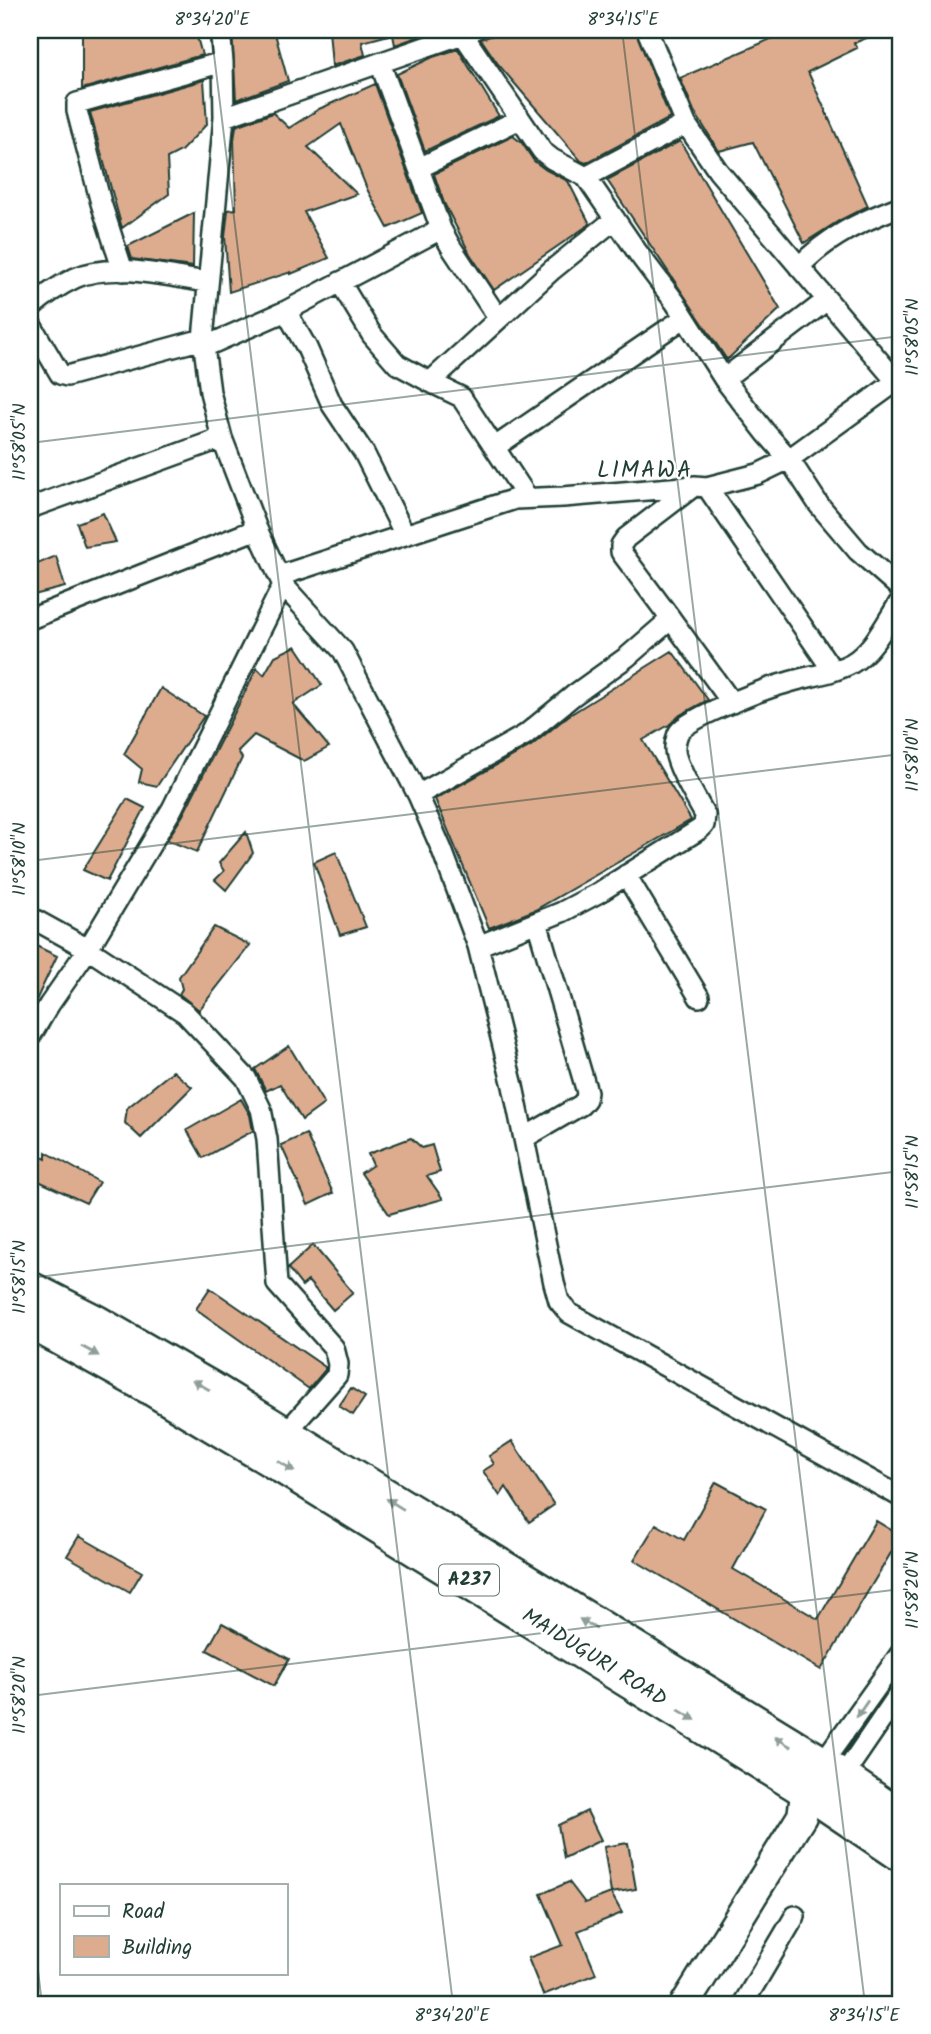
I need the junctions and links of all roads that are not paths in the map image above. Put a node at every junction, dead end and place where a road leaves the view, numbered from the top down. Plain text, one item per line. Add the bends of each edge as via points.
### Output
1 (220, 30) edge
2 (647, 30) edge
3 (465, 32) edge
4 (223, 62) junction
5 (380, 63) junction
6 (224, 117) junction
7 (520, 119) junction
8 (686, 124) junction
9 (419, 168) junction
10 (586, 177) junction
11 (901, 206) edge
12 (615, 219) junction
13 (441, 229) junction
14 (799, 267) junction
15 (123, 271) junction
16 (208, 282) junction
17 (340, 282) junction
18 (827, 300) junction
19 (30, 308) edge
20 (286, 311) junction
21 (498, 318) junction
22 (684, 318) junction
23 (30, 323) edge
24 (203, 343) junction
25 (724, 379) junction
26 (899, 379) edge
27 (430, 382) junction
28 (222, 438) junction
29 (495, 447) junction
30 (789, 459) junction
31 (701, 486) junction
32 (527, 497) junction
33 (30, 508) edge
34 (257, 529) junction
35 (404, 533) junction
36 (281, 581) junction
37 (901, 589) edge
38 (901, 600) edge
39 (30, 619) edge
40 (671, 619) junction
41 (833, 671) junction
42 (732, 703) junction
43 (418, 795) junction
44 (626, 875) junction
45 (30, 917) edge
46 (537, 922) junction
47 (478, 946) junction
48 (89, 948) junction
49 (699, 998) dead end
50 (30, 1037) edge
51 (524, 1138) junction
52 (30, 1291) edge
53 (30, 1319) edge
54 (284, 1436) junction
55 (901, 1497) edge
56 (901, 1653) edge
57 (901, 1691) edge
58 (819, 1790) junction
59 (901, 1820) edge
60 (901, 1852) edge
61 (795, 1916) dead end
62 (685, 2004) edge
63 (743, 2004) edge

1 - 4 street
2 - 8 street
3 - 5 street
3 - 7 street
4 - 6 street
4 - 15 street via 77,103
5 - 6 street
5 - 9 street
6 - 16 street
7 - 9 street
7 - 10 street via 542,151
8 - 10 street
8 - 14 street via 718,171
9 - 13 street
10 - 12 street
11 - 14 street via 836,236
12 - 21 street
12 - 22 street
13 - 17 street
13 - 21 street
14 - 18 street
15 - 16 street
15 - 19 street via 77,277
16 - 24 street
17 - 20 street
17 - 27 street via 372,335 397,364
18 - 25 street
18 - 26 street
20 - 24 street
20 - 35 street via 332,405 364,453
21 - 27 street
22 - 25 street
22 - 29 street
23 - 24 street via 60,374 67,376
24 - 28 street
25 - 30 street
26 - 30 street
27 - 29 street via 461,397
28 - 33 street
28 - 34 street
29 - 32 street
30 - 31 street via 758,474
30 - 37 street via 819,505 858,551
31 - 32 street
31 - 40 street via 621,545 621,552
31 - 41 street
32 - 35 street
34 - 36 street
34 - 39 street
35 - 36 street
36 - 43 street via 343,651
36 - 48 street via 172,809
38 - 41 street via 866,652
40 - 42 street
40 - 43 street via 525,735
41 - 42 street
42 - 44 street via 680,731 675,744 675,755 705,814 704,825
43 - 47 street
44 - 46 street
44 - 49 street
45 - 48 street
46 - 47 street
46 - 51 street via 587,1092 581,1105
47 - 51 street
48 - 50 street
48 - 54 street via 185,1013 246,1077 261,1109 277,1284 334,1348 338,1364 337,1375
51 - 55 street via 554,1283 559,1301 569,1313
54 -> 52 highway, MAIDUGURI ROAD / A237 via 96,1324
53 -> 58 highway, MAIDUGURI ROAD / A237 via 285,1465
58 -> 54 highway, MAIDUGURI ROAD / A237
56 -> 58 street
57 - 58 street
58 - 59 highway, MAIDUGURI ROAD / A237
58 - 60 highway, MAIDUGURI ROAD / A237
58 - 62 street
61 - 63 street

